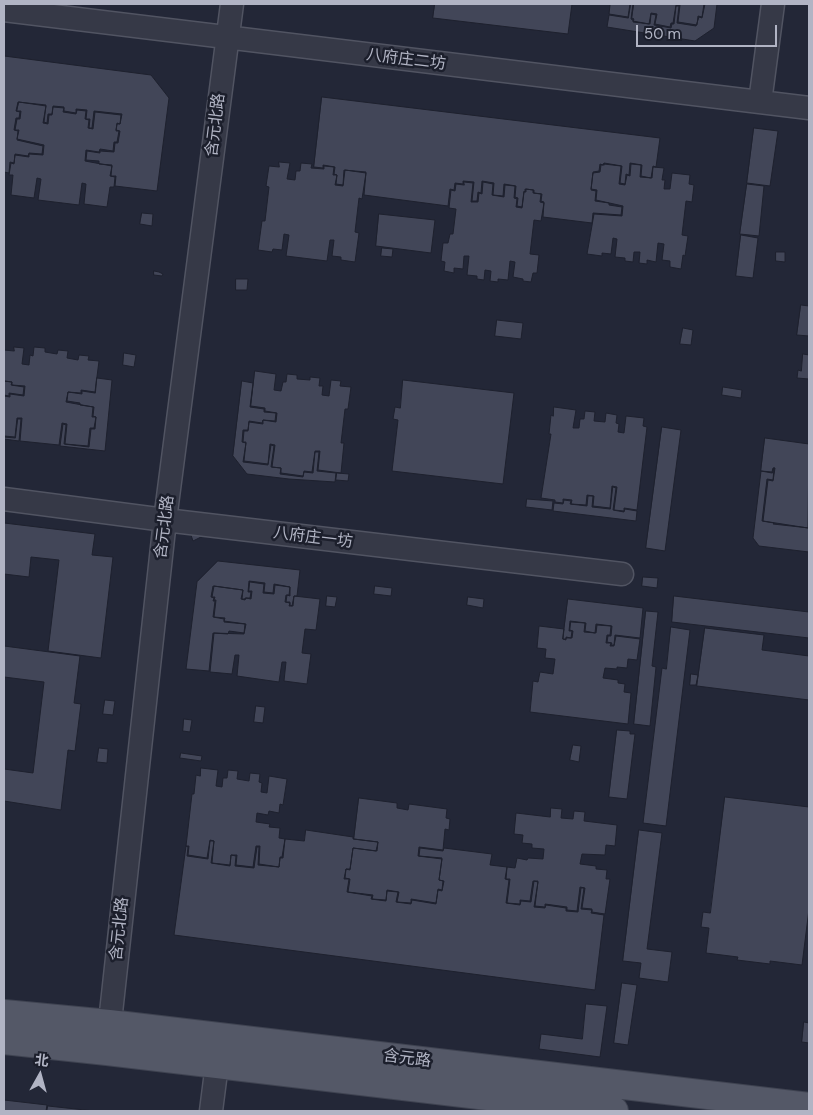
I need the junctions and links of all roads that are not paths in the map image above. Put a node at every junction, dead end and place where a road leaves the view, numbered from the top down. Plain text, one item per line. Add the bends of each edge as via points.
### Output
1 (232, 4) edge
2 (773, 4) edge
3 (4, 10) edge
4 (227, 38) junction
5 (760, 102) junction
6 (809, 108) edge
7 (4, 499) edge
8 (165, 520) junction
9 (622, 574) dead end
10 (4, 1014) edge
11 (109, 1024) junction
12 (4, 1040) edge
13 (107, 1051) junction
14 (216, 1064) junction
15 (555, 1077) junction
16 (809, 1107) edge
17 (551, 1108) edge
18 (211, 1111) edge
19 (614, 1111) edge

1 - 4 street, 含元北路
2 - 5 street
3 - 4 street, 八府庄二坊
4 - 5 street, 八府庄二坊
4 - 8 street, 含元北路
5 - 6 street, 八府庄二坊
7 - 8 street, 八府庄一坊
8 - 9 street, 八府庄一坊
8 - 11 street, 含元北路
10 - 11 main road, 含元路
11 - 13 street, 含元北路
11 - 15 main road, 含元路
12 - 13 main road, 含元路
13 - 14 main road, 含元路
14 - 17 main road, 含元路
14 - 18 street
15 - 16 main road, 含元路
15 - 17 street
17 - 19 main road, 含元路

